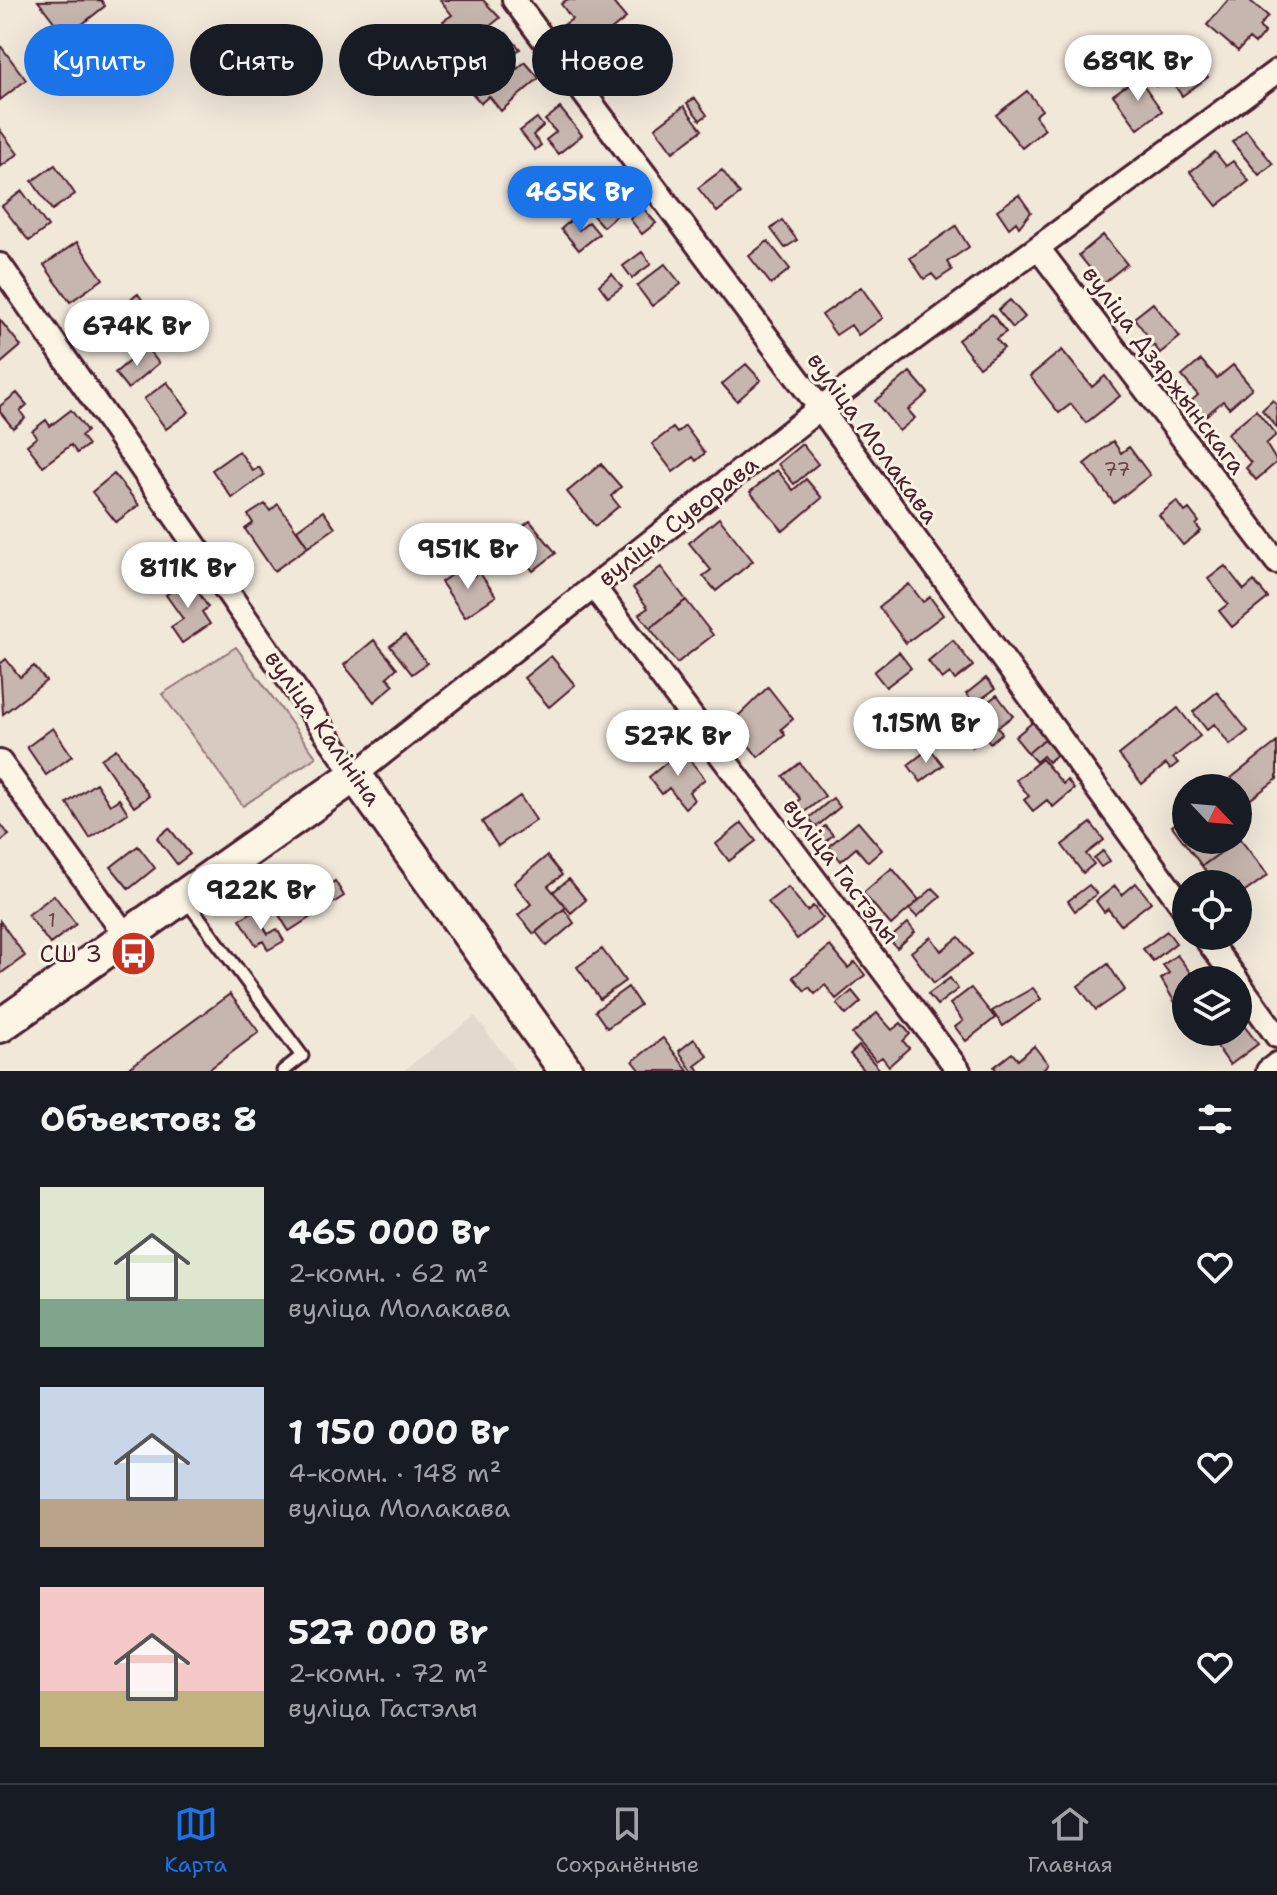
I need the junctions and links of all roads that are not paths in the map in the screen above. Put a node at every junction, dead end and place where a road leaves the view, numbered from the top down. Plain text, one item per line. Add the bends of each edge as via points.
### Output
1 (514, 0) edge
2 (1277, 71) edge
3 (1038, 248) junction
4 (0, 265) edge
5 (820, 408) junction
6 (1277, 562) edge
7 (594, 587) junction
8 (0, 762) edge
9 (355, 775) junction
10 (1172, 892) edge
11 (183, 896) junction
12 (126, 936) junction
13 (1252, 1002) edge
14 (0, 1026) edge
15 (1277, 1036) edge
16 (1277, 1064) edge
17 (283, 1071) edge
18 (566, 1071) edge
19 (959, 1071) edge
20 (1268, 1071) edge

1 - 5 street, вуліца Молакава
2 - 3 street, вуліца Суворава
3 - 5 street, вуліца Суворава
3 - 6 street, вуліца Дзяржынскага
4 - 9 street, вуліца Калініна
5 - 7 street, вуліца Суворава
5 - 10 street, вуліца Молакава
7 - 9 street, вуліца Суворава
7 - 19 street, вуліца Гастэлы
8 - 12 street
9 - 11 main road, вуліца Суворава
9 - 18 main road, вуліца Калініна
11 - 12 main road, вуліца Суворава
11 - 17 lane via 302,1056
12 - 14 main road, вуліца Суворава
13 - 15 street
16 - 20 street

